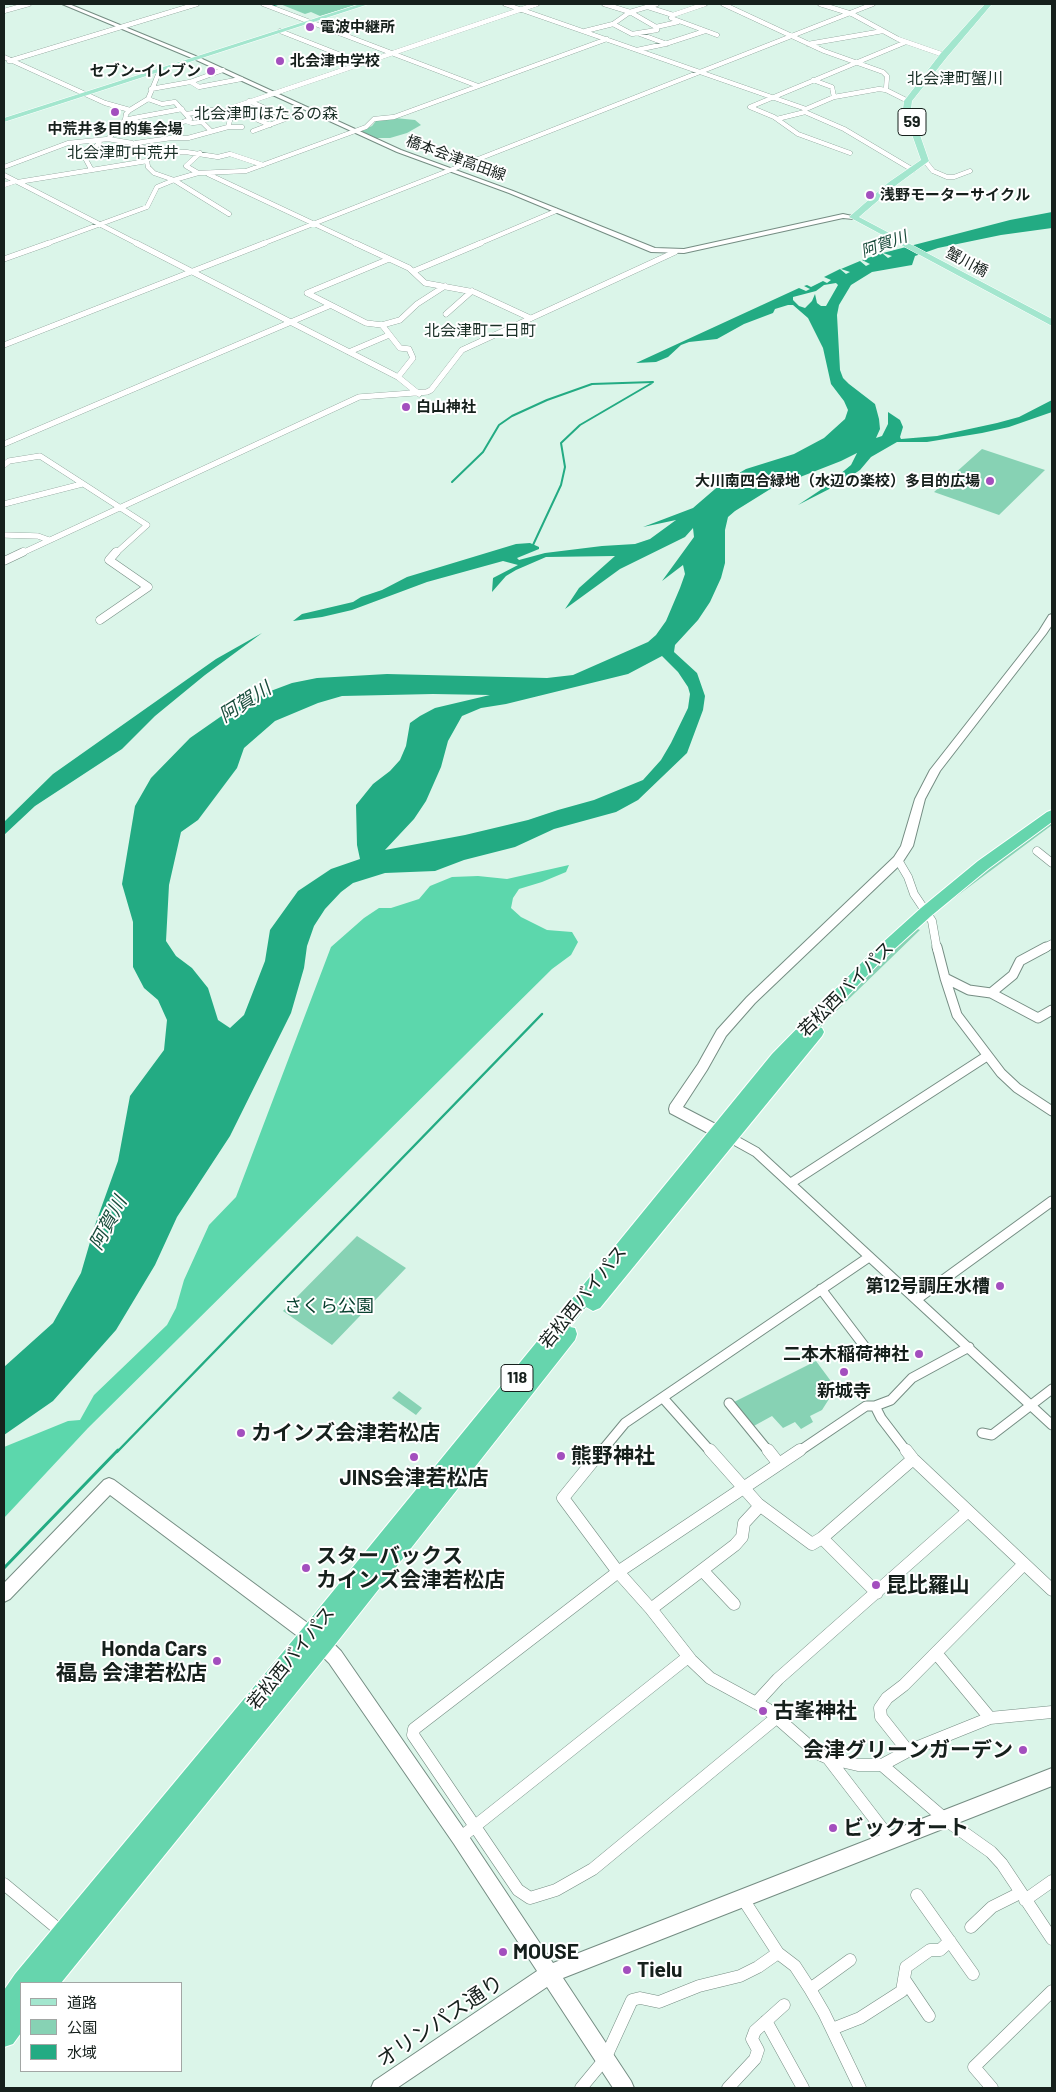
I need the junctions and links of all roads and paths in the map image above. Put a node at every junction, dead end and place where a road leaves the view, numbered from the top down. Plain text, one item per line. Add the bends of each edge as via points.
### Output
1 (30, 4) edge
2 (65, 4) edge
3 (197, 4) edge
4 (263, 4) edge
5 (366, 4) edge
6 (505, 4) edge
7 (536, 4) edge
8 (604, 4) edge
9 (657, 4) edge
10 (705, 4) edge
11 (723, 4) edge
12 (820, 4) edge
13 (873, 4) edge
14 (989, 4) edge
15 (648, 7) junction
16 (520, 9) junction
17 (4, 11) edge
18 (630, 12) junction
19 (849, 13) junction
20 (673, 15) junction
21 (310, 22) junction
22 (678, 22) junction
23 (613, 24) junction
24 (121, 27) junction
25 (656, 27) junction
26 (280, 31) junction
27 (705, 31) junction
28 (883, 31) junction
29 (584, 32) junction
30 (632, 34) junction
31 (639, 34) junction
32 (717, 35) dead end
33 (625, 36) dead end
34 (791, 36) junction
35 (618, 38) dead end
36 (609, 40) junction
37 (906, 42) junction
38 (667, 44) junction
39 (808, 44) junction
40 (637, 50) junction
41 (391, 53) junction
42 (944, 54) junction
43 (4, 56) edge
44 (196, 58) junction
45 (11, 60) junction
46 (4, 62) edge
47 (858, 62) junction
48 (361, 63) junction
49 (160, 70) junction
50 (223, 70) junction
51 (700, 72) junction
52 (242, 79) junction
53 (813, 80) junction
54 (191, 82) junction
55 (478, 86) junction
56 (151, 89) junction
57 (886, 90) junction
58 (84, 93) junction
59 (273, 93) junction
60 (774, 97) junction
61 (834, 98) junction
62 (148, 99) junction
63 (908, 101) junction
64 (249, 102) junction
65 (182, 109) junction
66 (130, 110) junction
67 (232, 110) junction
68 (806, 110) junction
69 (187, 114) junction
70 (134, 118) junction
71 (777, 119) junction
72 (4, 120) edge
73 (125, 120) junction
74 (186, 122) junction
75 (270, 125) junction
76 (228, 127) junction
77 (242, 127) dead end
78 (211, 131) junction
79 (253, 131) dead end
80 (356, 131) junction
81 (188, 138) junction
82 (108, 139) junction
83 (101, 140) junction
84 (132, 143) junction
85 (194, 148) junction
86 (157, 153) junction
87 (850, 153) dead end
88 (200, 154) junction
89 (147, 161) junction
90 (925, 161) junction
91 (263, 165) junction
92 (4, 167) edge
93 (92, 169) junction
94 (449, 170) junction
95 (913, 170) junction
96 (970, 171) dead end
97 (198, 173) junction
98 (206, 173) junction
99 (4, 175) edge
100 (174, 180) junction
101 (17, 182) junction
102 (4, 185) edge
103 (556, 211) junction
104 (229, 214) dead end
105 (853, 217) junction
106 (314, 223) junction
107 (100, 224) junction
108 (675, 252) junction
109 (389, 258) junction
110 (4, 259) edge
111 (191, 271) junction
112 (414, 271) junction
113 (445, 286) junction
114 (472, 291) junction
115 (332, 306) junction
116 (446, 314) dead end
117 (530, 318) junction
118 (1052, 322) edge
119 (292, 323) junction
120 (382, 325) junction
121 (389, 335) junction
122 (4, 345) edge
123 (349, 352) junction
124 (398, 377) junction
125 (419, 394) junction
126 (4, 444) edge
127 (5, 462) edge
128 (82, 484) junction
129 (4, 504) edge
130 (120, 507) junction
131 (4, 535) edge
132 (49, 540) junction
133 (4, 561) edge
134 (1052, 616) edge
135 (100, 620) dead end
136 (1052, 815) edge
137 (1052, 825) edge
138 (1037, 851) dead end
139 (898, 860) junction
140 (1052, 863) edge
141 (929, 916) junction
142 (1051, 947) edge
143 (946, 978) junction
144 (991, 993) junction
145 (1052, 1010) edge
146 (987, 1056) junction
147 (1052, 1111) edge
148 (723, 1134) junction
149 (791, 1183) junction
150 (1052, 1202) edge
151 (869, 1257) junction
152 (821, 1289) junction
153 (917, 1299) junction
154 (865, 1347) dead end
155 (969, 1348) junction
156 (1052, 1389) edge
157 (663, 1398) junction
158 (729, 1403) dead end
159 (1032, 1405) junction
160 (875, 1406) junction
161 (1052, 1425) edge
162 (982, 1434) dead end
163 (912, 1459) junction
164 (779, 1464) junction
165 (743, 1488) junction
166 (758, 1504) junction
167 (967, 1512) junction
168 (822, 1538) junction
169 (1024, 1564) junction
170 (702, 1570) junction
171 (618, 1572) junction
172 (1052, 1590) edge
173 (877, 1593) junction
174 (4, 1594) edge
175 (734, 1604) dead end
176 (651, 1609) junction
177 (316, 1640) junction
178 (936, 1653) junction
179 (688, 1657) junction
180 (756, 1702) junction
181 (1052, 1712) edge
182 (776, 1718) junction
183 (990, 1718) junction
184 (908, 1751) junction
185 (828, 1758) junction
186 (882, 1765) junction
187 (1052, 1777) edge
188 (946, 1820) junction
189 (476, 1825) junction
190 (460, 1838) junction
191 (892, 1840) junction
192 (1052, 1881) edge
193 (4, 1884) edge
194 (917, 1895) dead end
195 (1023, 1897) junction
196 (742, 1899) junction
197 (971, 1926) dead end
198 (64, 1934) junction
199 (1052, 1939) edge
200 (950, 1941) junction
201 (778, 1953) junction
202 (850, 1960) dead end
203 (549, 1974) junction
204 (974, 1974) dead end
205 (904, 1979) junction
206 (25, 1982) edge
207 (47, 1982) edge
208 (20, 1988) edge
209 (810, 1989) junction
210 (1052, 1991) edge
211 (784, 2005) dead end
212 (4, 2008) edge
213 (20, 2014) edge
214 (929, 2016) dead end
215 (766, 2021) junction
216 (832, 2029) junction
217 (4, 2035) edge
218 (605, 2059) junction
219 (381, 2088) edge
220 (582, 2088) edge
221 (624, 2088) edge
222 (728, 2088) edge
223 (803, 2088) edge
224 (860, 2088) edge
225 (992, 2088) edge

1 - 17 street
2 - 24 street, 橋本会津高田線
3 - 24 street
4 - 21 street
5 - 21 main road
6 - 16 street
7 - 16 street
8 - 18 street
9 - 15 street
10 - 20 street
11 - 34 street
12 - 19 street
13 - 19 street
14 - 42 main road, 59
15 - 18 street
15 - 20 street
16 - 29 street
16 - 41 street
18 - 23 street
18 - 25 street
19 - 28 street
19 - 34 street
20 - 22 street via 671,18
21 - 26 main road
21 - 41 street
22 - 25 street
22 - 27 street
23 - 29 street
23 - 30 street
24 - 44 street, 橋本会津高田線
24 - 45 street
25 - 31 street via 657,30
26 - 44 main road
26 - 48 street
27 - 32 street
27 - 38 street
28 - 37 street
28 - 39 street
29 - 36 street
30 - 31 street
30 - 33 street
31 - 38 street
34 - 39 street
34 - 51 street
35 - 36 street
36 - 40 street
36 - 55 street
37 - 42 street
37 - 47 street
38 - 40 street
39 - 47 street
40 - 51 street
41 - 48 street
41 - 55 street
42 - 63 main road, 59
43 - 45 street
44 - 49 main road
44 - 50 street, 橋本会津高田線
45 - 46 street
45 - 58 street
47 - 53 street
47 - 57 street via 886,74
48 - 59 street
49 - 56 street
49 - 58 main road
50 - 52 street, 橋本会津高田線
50 - 54 street
51 - 60 street
51 - 94 street
52 - 54 street via 200,87
52 - 59 street, 橋本会津高田線
53 - 60 street
53 - 61 street via 832,87
54 - 56 street
55 - 80 street via 394,117 374,119
56 - 62 street
57 - 61 street
57 - 63 street
58 - 66 street via 114,107
58 - 72 main road
59 - 64 street
59 - 80 street, 橋本会津高田線
60 - 68 street
60 - 71 street via 750,107
61 - 68 street
62 - 65 street via 162,104 175,102
62 - 66 street
63 - 90 main road, 59 via 907,109
64 - 67 street
64 - 75 street via 288,118
65 - 69 street
65 - 70 street
66 - 73 street
67 - 69 street
67 - 75 street
67 - 76 street
68 - 71 street
68 - 95 street
69 - 74 street via 190,119
70 - 73 street
70 - 74 street via 146,132
71 - 87 street via 798,134
73 - 82 street
74 - 78 street via 202,122
75 - 79 street
76 - 77 street
76 - 78 street
78 - 81 street
80 - 91 street
80 - 94 street, 橋本会津高田線
81 - 84 street
81 - 85 street
82 - 83 street
82 - 84 street
83 - 92 street via 64,145
83 - 93 street via 91,153 84,156
84 - 86 street
85 - 86 street
85 - 88 street
86 - 89 street
88 - 91 street via 235,155
88 - 97 street via 186,167
89 - 93 street
89 - 100 street via 154,173
90 - 95 main road, 59
90 - 96 street via 933,171 947,177
91 - 98 street via 240,173
93 - 101 street
94 - 103 street, 橋本会津高田線
94 - 106 street
95 - 105 main road, 59
97 - 98 street
97 - 100 street
98 - 106 street
99 - 101 street
100 - 104 street
100 - 107 street via 157,187 147,207
101 - 102 street
101 - 107 street
103 - 108 street, 橋本会津高田線 via 638,245
103 - 112 street
105 - 108 street, 橋本会津高田線 via 843,216
105 - 118 main road, 蟹川橋
106 - 109 street
106 - 111 street
107 - 110 street
107 - 111 street
108 - 117 street
109 - 112 street
109 - 115 street via 307,293
111 - 119 street
111 - 122 street
112 - 113 street via 425,283
113 - 114 street
113 - 120 street via 416,304 400,320
114 - 116 street
114 - 117 street
115 - 119 street
115 - 120 street via 366,323
117 - 125 street via 462,350 431,390
119 - 123 street
119 - 126 street
120 - 121 street
121 - 123 street
121 - 124 street via 400,348 409,349 413,358
123 - 124 street
124 - 125 street
125 - 130 street via 359,397
127 - 128 street via 40,456
128 - 129 street
128 - 130 street
130 - 132 street
130 - 135 street via 147,526 123,545 109,562 148,587
131 - 132 street via 38,536
132 - 133 street
134 - 139 street via 1043,632 935,770 920,799 907,846
136 - 141 highway, 若松西バイパス / 118 via 983,865
137 - 141 highway, 若松西バイパス / 118
138 - 140 street
139 - 141 street
139 - 148 street via 751,1000 721,1033 675,1109
141 - 143 street
141 - 148 highway, 若松西バイパス / 118
142 - 144 street via 1020,962 1013,976
143 - 144 street via 969,990
143 - 146 street via 957,1015
144 - 145 street via 1038,1018
146 - 147 street via 1009,1081
146 - 149 street
148 - 149 street via 756,1152
148 - 177 highway, 若松西バイパス / 118 via 687,1191
149 - 151 street
150 - 153 street
151 - 152 street
151 - 153 street
152 - 154 street
152 - 157 street
153 - 155 street
155 - 159 street
155 - 160 street via 912,1378 891,1400
156 - 159 street
157 - 165 street
157 - 171 street via 625,1423 563,1498
158 - 164 street
159 - 161 street
159 - 162 street via 992,1435
160 - 163 street via 880,1418
160 - 164 street via 866,1406
163 - 167 street
163 - 168 street
164 - 165 street
165 - 166 street
165 - 171 street
166 - 168 street via 812,1544
166 - 170 street via 744,1523 742,1538
167 - 169 street
167 - 173 street
168 - 173 street
169 - 172 street
169 - 178 street
170 - 175 street
170 - 176 street
171 - 176 street
171 - 189 street via 414,1728 414,1735
173 - 180 street
174 - 177 street via 109,1485
176 - 179 street
177 - 190 street via 335,1657
177 - 198 highway, 若松西バイパス / 118
177 - 207 highway, 若松西バイパス / 118
178 - 183 street
178 - 184 street via 880,1708 881,1716
179 - 180 street via 710,1678
179 - 189 street
180 - 182 street
181 - 183 street
182 - 185 street via 817,1753
182 - 189 street via 620,1849 556,1890 530,1898 518,1890
183 - 184 street
184 - 186 street
185 - 186 street via 858,1765
185 - 191 street
186 - 188 street
187 - 188 street, オリンパス通り
188 - 191 street, オリンパス通り
188 - 195 street via 991,1852
189 - 190 street
190 - 203 street
191 - 196 street, オリンパス通り
192 - 195 street
193 - 198 street
194 - 200 street
195 - 197 street via 992,1907
195 - 199 street
196 - 201 street
196 - 203 street, オリンパス通り
198 - 206 highway, 若松西バイパス / 118
200 - 204 street
200 - 205 street via 940,1950 930,1950 906,1967
201 - 209 street via 795,1966
201 - 218 street via 740,1976 699,1986 659,2002 640,1998 632,2000
202 - 209 street
203 - 218 street
203 - 219 street, オリンパス通り
205 - 214 street
205 - 216 street via 902,1991 860,2018
208 - 212 highway
209 - 216 street
210 - 225 street via 974,2067
211 - 215 street
213 - 217 highway
215 - 222 street via 755,2031 752,2039 758,2050 755,2059
215 - 223 street
216 - 224 street
218 - 220 street
218 - 221 street

